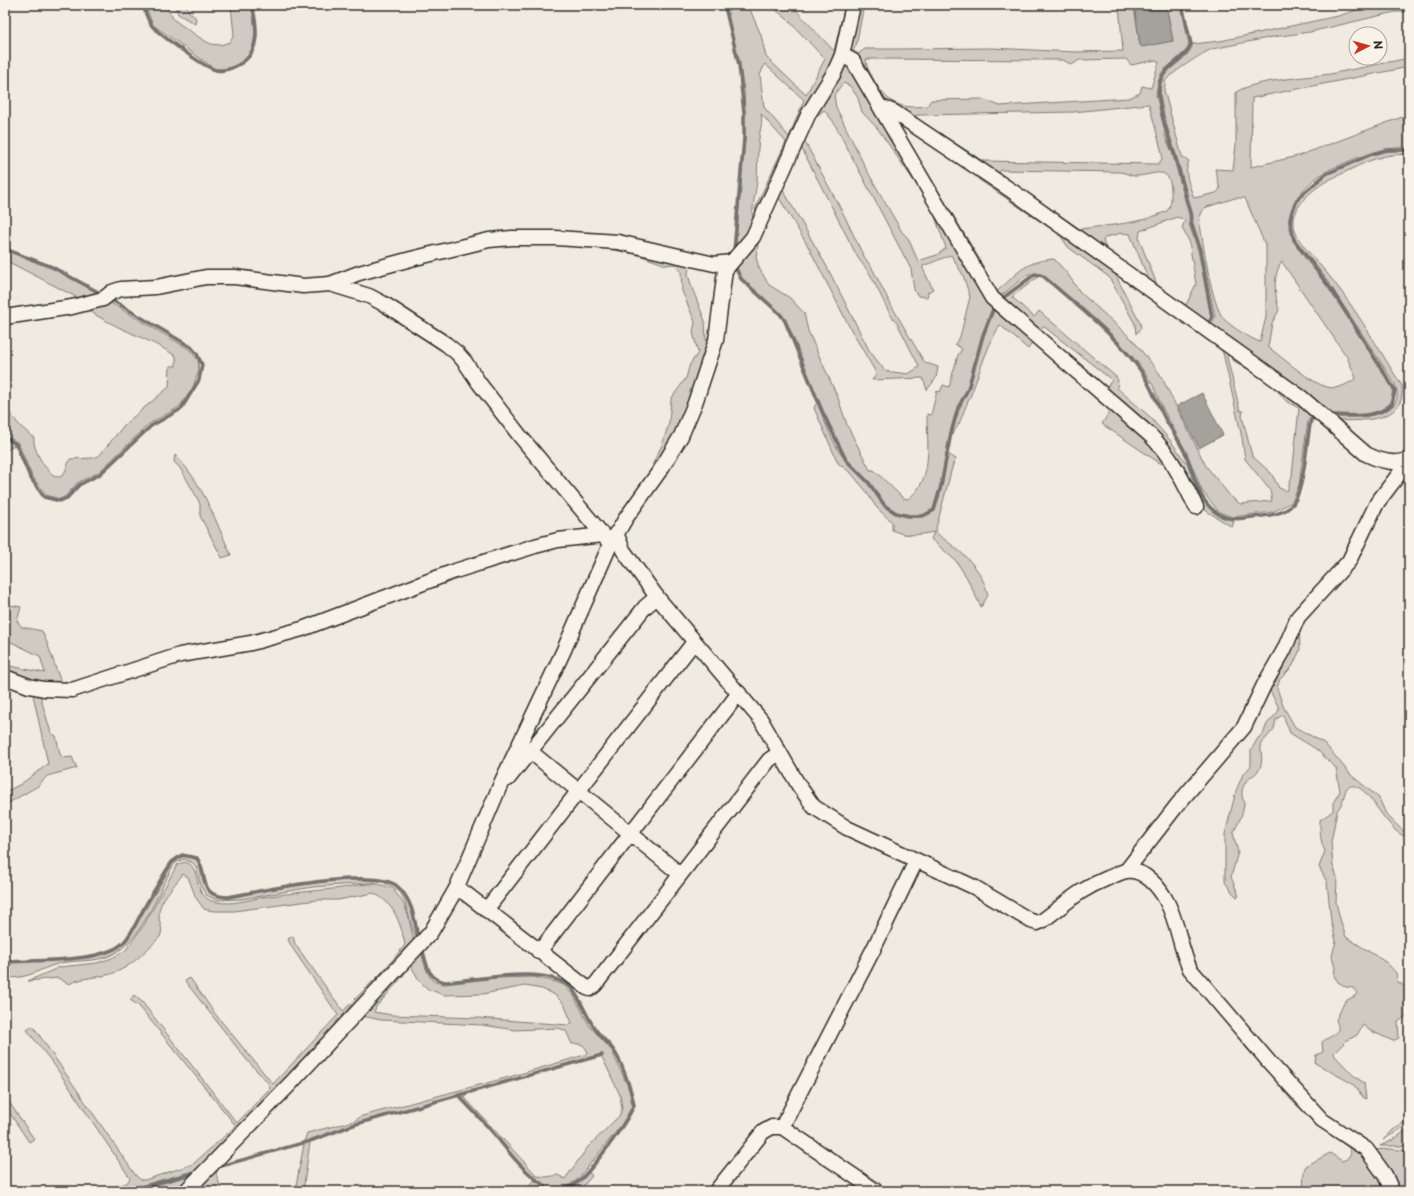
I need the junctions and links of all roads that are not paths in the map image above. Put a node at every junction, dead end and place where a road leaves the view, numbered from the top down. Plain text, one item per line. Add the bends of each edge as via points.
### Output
1 (853, 5) edge
2 (842, 55) junction
3 (881, 107) junction
4 (731, 262) junction
5 (330, 284) junction
6 (5, 317) edge
7 (1409, 460) edge
8 (1196, 507) dead end
9 (610, 538) junction
10 (657, 597) junction
11 (694, 642) junction
12 (5, 677) edge
13 (739, 693) junction
14 (531, 752) junction
15 (779, 753) junction
16 (502, 781) junction
17 (579, 791) junction
18 (631, 833) junction
19 (916, 861) junction
20 (1126, 871) junction
21 (680, 874) junction
22 (456, 888) junction
23 (486, 910) junction
24 (539, 952) junction
25 (782, 1127) junction
26 (186, 1191) edge
27 (716, 1191) edge
28 (876, 1191) edge
29 (1392, 1191) edge

1 - 2 street
2 - 3 street via 853,61
2 - 4 street via 809,113 753,237
3 - 7 street via 894,112 1012,191 1302,398 1366,454 1390,462
3 - 8 street via 992,298 1151,436 1175,464
4 - 5 street via 714,264 618,242 512,238 489,240 411,259
4 - 9 street via 725,270 722,284 716,340 681,436 664,464
5 - 6 street via 303,286 235,277 206,278 156,288 121,288 103,299 84,304
5 - 9 street via 369,296 386,305 457,353 520,436
7 - 20 street via 1377,503 1349,561 1298,617 1244,727 1192,786
9 - 10 street via 623,550
9 - 12 street via 558,540 535,546 455,571 302,629 251,643 180,655 72,690 44,690
9 - 16 street via 563,652
10 - 11 street
10 - 14 street via 645,608
11 - 13 street
11 - 17 street
13 - 15 street via 761,720
13 - 18 street
14 - 16 street via 509,779
14 - 17 street
15 - 19 street via 799,786 818,810 847,828
15 - 21 street via 769,760
16 - 22 street
17 - 18 street
17 - 23 street
18 - 21 street
18 - 24 street
19 - 20 street via 974,887 1024,918 1037,922 1047,918 1074,895 1093,884
19 - 25 street
20 - 29 street via 1142,874 1155,885 1168,903 1190,969 1322,1120 1366,1149
21 - 24 street via 592,988 587,988
22 - 23 street
22 - 26 street via 431,932 423,941 297,1077
23 - 24 street
25 - 27 street via 772,1126 763,1132
25 - 28 street

